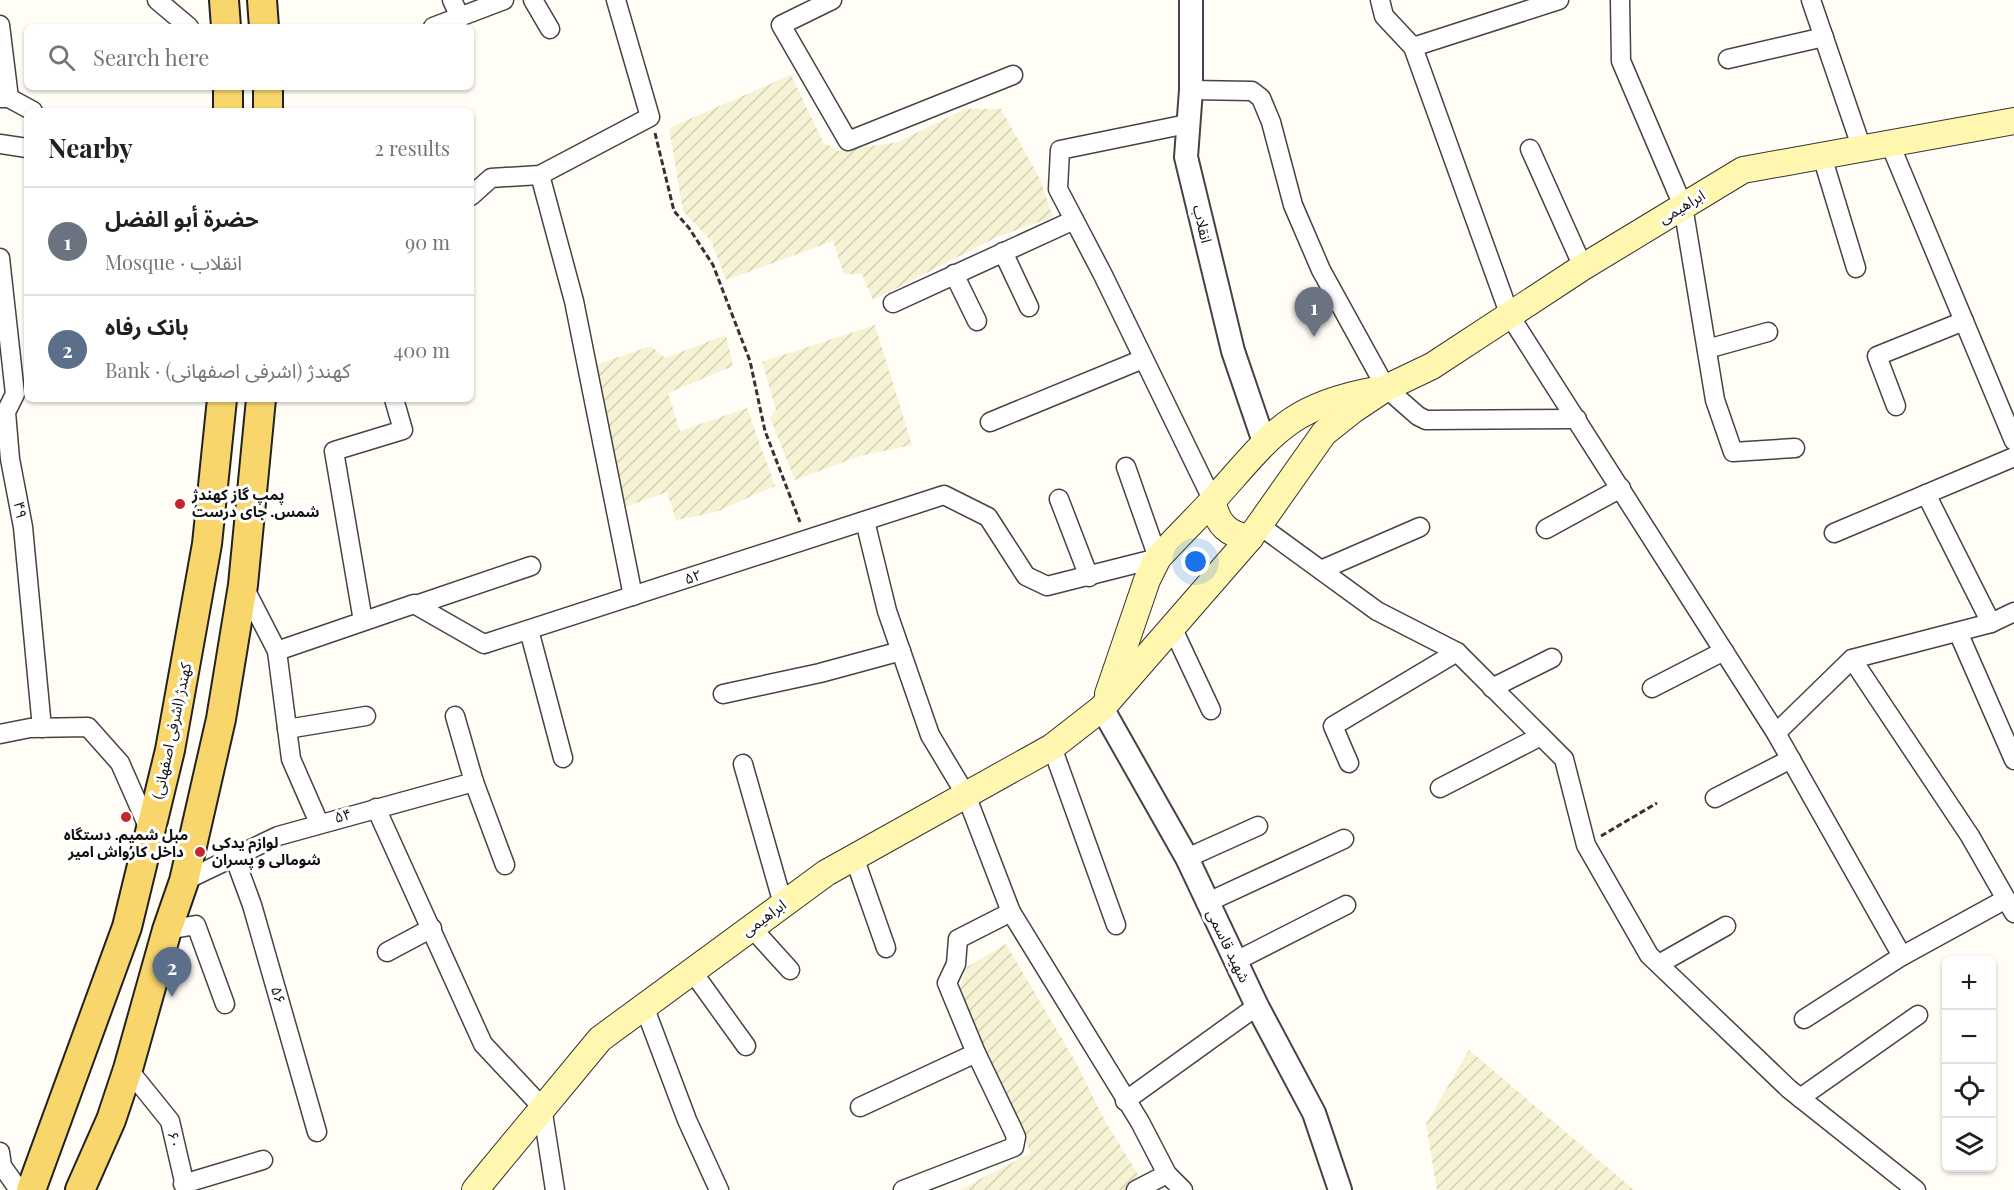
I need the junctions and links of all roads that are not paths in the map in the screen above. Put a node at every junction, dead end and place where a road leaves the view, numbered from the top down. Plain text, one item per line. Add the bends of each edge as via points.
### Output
1 (157, 0) edge
2 (224, 0) edge
3 (262, 0) edge
4 (452, 0) edge
5 (504, 0) edge
6 (533, 0) edge
7 (616, 0) edge
8 (832, 0) edge
9 (1191, 0) edge
10 (1380, 0) edge
11 (1559, 0) edge
12 (1620, 0) edge
13 (1811, 0) edge
14 (460, 17) junction
15 (185, 24) edge
16 (226, 24) edge
17 (264, 24) edge
18 (441, 24) edge
19 (0, 25) edge
20 (550, 29) dead end
21 (1824, 37) junction
22 (1413, 46) junction
23 (1728, 59) dead end
24 (1013, 75) dead end
25 (228, 90) edge
26 (1191, 90) junction
27 (5, 98) edge
28 (27, 108) edge
29 (228, 108) edge
30 (2014, 121) edge
31 (1187, 124) junction
32 (0, 144) edge
33 (1890, 144) junction
34 (24, 148) edge
35 (1530, 149) dead end
36 (1862, 149) junction
37 (1822, 156) junction
38 (540, 175) junction
39 (474, 193) edge
40 (1683, 206) junction
41 (1074, 220) junction
42 (1004, 252) junction
43 (0, 258) edge
44 (1583, 267) junction
45 (1856, 268) dead end
46 (954, 274) junction
47 (893, 303) dead end
48 (1029, 307) dead end
49 (1510, 316) junction
50 (977, 321) dead end
51 (1964, 321) junction
52 (1768, 332) dead end
53 (1707, 349) junction
54 (1143, 359) junction
55 (1386, 388) junction
56 (21, 393) edge
57 (222, 402) edge
58 (261, 402) edge
59 (395, 402) edge
60 (1896, 406) dead end
61 (1577, 419) junction
62 (990, 422) dead end
63 (2014, 441) edge
64 (1264, 442) junction
65 (1795, 448) dead end
66 (2014, 457) edge
67 (1126, 467) dead end
68 (1621, 488) junction
69 (1926, 494) junction
70 (1059, 499) dead end
71 (1213, 501) junction
72 (865, 521) junction
73 (1420, 527) dead end
74 (1546, 529) dead end
75 (1255, 532) junction
76 (1834, 534) dead end
77 (1158, 558) junction
78 (531, 566) dead end
79 (1321, 570) junction
80 (1089, 577) junction
81 (243, 585) junction
82 (633, 596) junction
83 (416, 605) junction
84 (2014, 612) edge
85 (363, 621) junction
86 (1991, 623) junction
87 (1172, 627) junction
88 (529, 630) junction
89 (1958, 632) junction
90 (277, 651) junction
91 (900, 651) junction
92 (1724, 651) junction
93 (1457, 652) junction
94 (1552, 658) dead end
95 (1852, 659) junction
96 (1492, 688) junction
97 (1652, 688) dead end
98 (723, 694) dead end
99 (1102, 708) junction
100 (1211, 710) dead end
101 (366, 716) dead end
102 (455, 716) dead end
103 (42, 728) junction
104 (287, 729) junction
105 (1776, 733) junction
106 (0, 734) edge
107 (1541, 736) junction
108 (1052, 747) junction
109 (562, 758) dead end
110 (1791, 759) junction
111 (2014, 760) edge
112 (1349, 763) dead end
113 (743, 764) dead end
114 (474, 782) junction
115 (1440, 788) dead end
116 (966, 795) junction
117 (1715, 798) dead end
118 (376, 808) junction
119 (318, 823) junction
120 (1258, 826) dead end
121 (150, 832) junction
122 (1344, 838) dead end
123 (854, 857) junction
124 (1187, 858) junction
125 (235, 859) junction
126 (505, 865) dead end
127 (184, 881) junction
128 (1206, 903) junction
129 (783, 904) junction
130 (1346, 904) dead end
131 (2010, 906) edge
132 (1011, 912) junction
133 (1116, 925) dead end
134 (1726, 926) dead end
135 (751, 927) junction
136 (432, 928) junction
137 (167, 930) junction
138 (886, 948) dead end
139 (387, 952) dead end
140 (1902, 956) junction
141 (1236, 961) junction
142 (1659, 964) junction
143 (790, 970) dead end
144 (692, 971) junction
145 (225, 1004) dead end
146 (644, 1006) junction
147 (1257, 1006) junction
148 (1918, 1016) dead end
149 (1804, 1019) dead end
150 (746, 1046) dead end
151 (976, 1053) junction
152 (128, 1068) junction
153 (1800, 1098) junction
154 (1125, 1101) junction
155 (542, 1107) junction
156 (860, 1107) dead end
157 (317, 1132) dead end
158 (0, 1152) edge
159 (263, 1160) dead end
160 (1167, 1174) junction
161 (185, 1187) edge
162 (19, 1190) edge
163 (31, 1190) edge
164 (80, 1190) edge
165 (476, 1190) edge
166 (555, 1190) edge
167 (719, 1190) edge
168 (903, 1190) edge
169 (1136, 1190) edge
170 (1183, 1190) edge
171 (1340, 1190) edge
172 (1916, 1190) edge

1 - 15 street
2 - 16 main road
3 - 17 main road
4 - 14 street
5 - 14 street
6 - 20 street
7 - 38 street via 650,117
8 - 24 street via 781,25 848,141
9 - 26 street, انقلاب
10 - 22 street via 1384,16
11 - 22 street
12 - 40 street via 1621,62
13 - 21 street
14 - 18 street
19 - 27 street
21 - 23 street
21 - 36 street
22 - 49 street
25 - 29 main road
26 - 31 street, انقلاب
26 - 55 street via 1252,91 1261,98 1293,205 1321,270
27 - 28 street
30 - 33 main road, ابراهیمی
31 - 41 street via 1060,150 1058,189
31 - 64 street, انقلاب via 1186,157 1221,307
32 - 34 street
33 - 36 main road, ابراهیمی
33 - 51 street
35 - 44 street
36 - 37 main road, ابراهیمی
37 - 40 main road, ابراهیمی via 1743,170
37 - 45 street
38 - 39 street via 491,178
38 - 82 street via 574,301
40 - 44 main road, ابراهیمی
40 - 53 street
41 - 42 street
41 - 54 street
42 - 46 street
42 - 48 street
43 - 56 street, ۴۹
44 - 49 main road, ابراهیمی
46 - 47 street
46 - 50 street
49 - 55 main road, ابراهیمی via 1432,366
49 - 61 street
51 - 60 street via 1877,356
51 - 63 street
52 - 53 street
53 - 65 street via 1715,400 1733,452
54 - 62 street
54 - 71 street
55 - 61 street via 1426,420
55 - 64 main road via 1340,396 1314,406
55 - 75 main road, ابراهیمی via 1324,433
56 - 103 street, ۴۹ via 6,412 23,527
57 - 121 main road, کهندژ (اشرفی اصفهانی) via 207,544 170,750
58 - 81 main road
59 - 85 street via 403,430 334,451
61 - 68 street
64 - 71 main road
66 - 69 street
67 - 77 street
68 - 74 street
68 - 92 street
69 - 76 street
69 - 86 street
70 - 80 street
71 - 75 main road via 1220,523 1238,536
71 - 77 main road
72 - 80 street, ۵۲ via 944,495 988,517 1026,576 1047,586
72 - 82 street, ۵۲
72 - 91 street
73 - 79 street
75 - 79 street
75 - 87 main road, ابراهیمی
77 - 80 street, ۵۲
77 - 99 main road
78 - 83 street
79 - 93 street via 1377,611
81 - 90 street
81 - 127 main road via 221,719
82 - 88 street, ۵۲
83 - 85 street
83 - 88 street, ۵۲ via 484,644
84 - 86 street
85 - 90 street
86 - 89 street
87 - 99 main road, ابراهیمی
87 - 100 street
88 - 109 street
89 - 95 street
89 - 111 street
90 - 104 street
91 - 98 street
91 - 116 street via 930,735
92 - 97 street
92 - 105 street
93 - 96 street
93 - 112 street via 1333,726
94 - 96 street
95 - 105 street
95 - 131 street via 1970,836
96 - 107 street
99 - 108 main road, ابراهیمی
99 - 124 street, شهید قاسمی
101 - 104 street
102 - 114 street
103 - 106 street
103 - 121 street via 88,727 120,763
104 - 119 street via 291,759
105 - 110 street
107 - 115 street
107 - 142 street via 1564,759 1586,845 1649,955
108 - 116 main road, ابراهیمی
108 - 133 street
110 - 117 street
110 - 140 street
113 - 129 street
114 - 118 street, ۵۴
114 - 126 street
116 - 123 main road, ابراهیمی
116 - 132 street
118 - 119 street, ۵۴
118 - 136 street
119 - 125 street, ۵۴ via 278,836
120 - 124 street
121 - 163 main road, کهندژ (اشرفی اصفهانی) via 127,927
122 - 128 street
123 - 129 main road, ابراهیمی
123 - 138 street
124 - 128 street, شهید قاسمی
125 - 127 street, ۵۴
125 - 157 street, ۵۶ via 252,905
127 - 137 main road
128 - 141 street, شهید قاسمی
129 - 135 main road, ابراهیمی
130 - 141 street
131 - 140 street
132 - 151 street via 958,939 956,964 947,983
132 - 154 street
134 - 142 street
135 - 143 street
135 - 144 main road, ابراهیمی
136 - 139 street
136 - 155 street via 483,1044
137 - 145 street via 196,925
137 - 152 main road
140 - 149 street
141 - 147 street, شهید قاسمی
142 - 153 street
144 - 146 main road, ابراهیمی
144 - 150 street
146 - 155 main road, ابراهیمی via 600,1039
146 - 167 street via 687,1120
147 - 154 street
147 - 171 street, شهید قاسمی via 1314,1113
148 - 153 street
151 - 156 street
151 - 168 street via 1016,1137 1014,1147
152 - 161 street, ۶۰ via 170,1121
152 - 164 main road via 111,1120
153 - 172 street
154 - 160 street
155 - 165 main road, ابراهیمی
155 - 166 street
158 - 162 street via 2,1166
159 - 161 street
160 - 169 street
160 - 170 street

